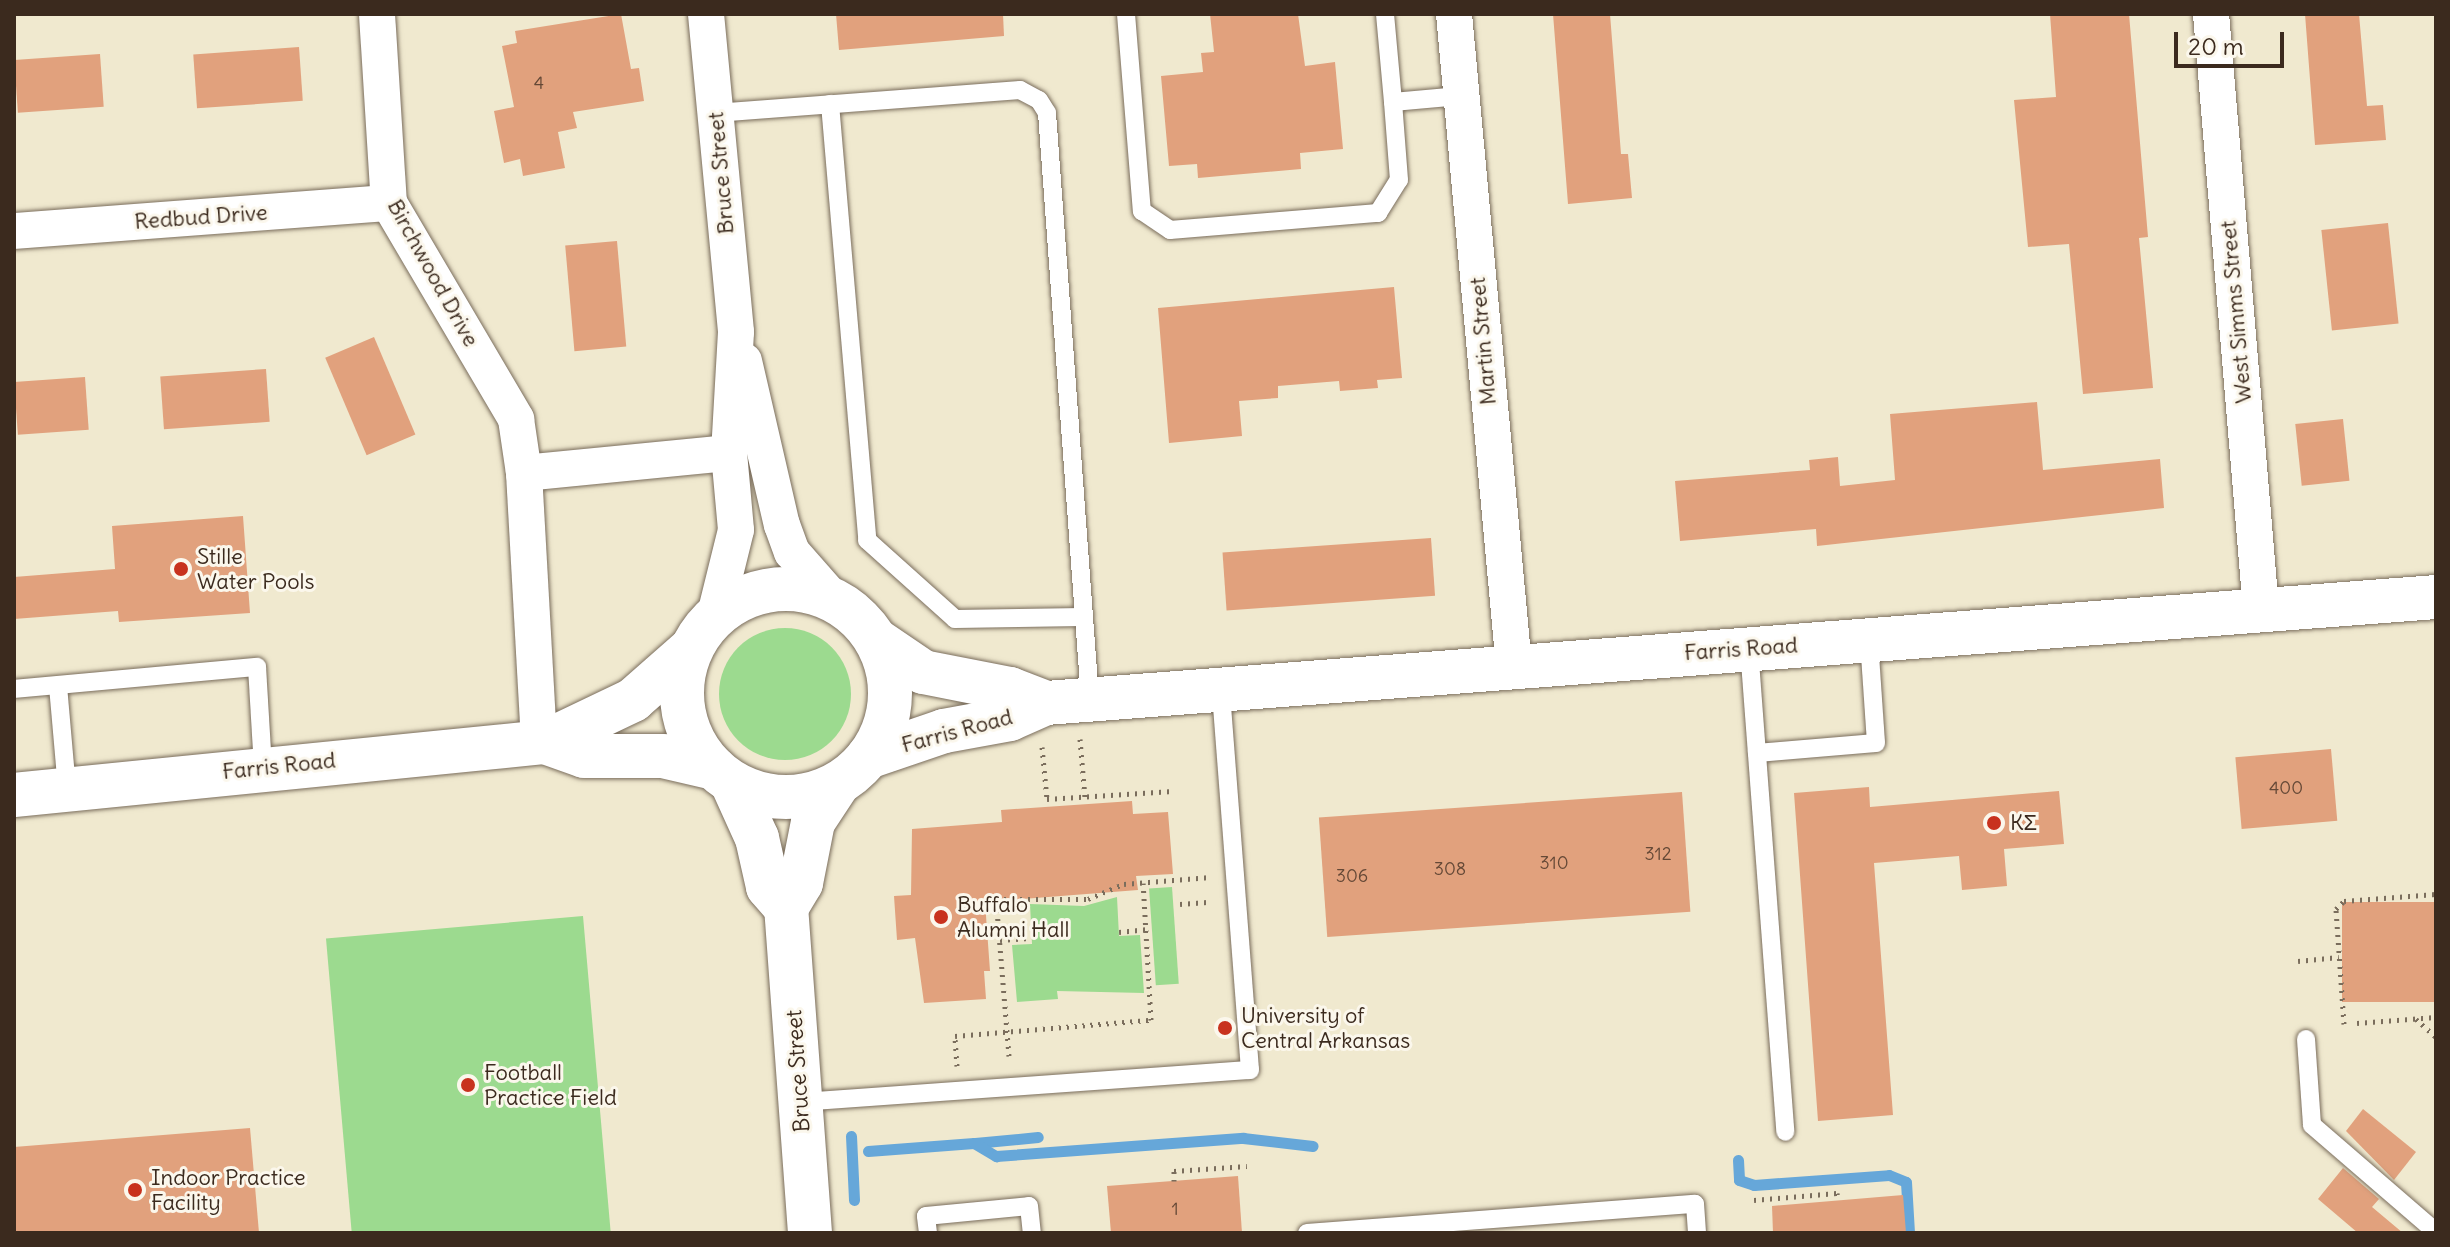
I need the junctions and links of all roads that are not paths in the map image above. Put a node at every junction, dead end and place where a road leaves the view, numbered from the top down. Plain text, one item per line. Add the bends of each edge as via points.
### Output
1 (377, 14) edge
2 (706, 14) edge
3 (1126, 14) edge
4 (1385, 14) edge
5 (1454, 14) edge
6 (2211, 14) edge
7 (1460, 96) junction
8 (1393, 102) junction
9 (830, 104) junction
10 (715, 113) junction
11 (389, 203) junction
12 (14, 231) edge
13 (736, 332) junction
14 (729, 453) junction
15 (524, 473) junction
16 (2436, 597) edge
17 (834, 600) junction
18 (2261, 610) junction
19 (715, 615) junction
20 (1082, 617) junction
21 (876, 640) junction
22 (1869, 640) junction
23 (1749, 648) junction
24 (690, 650) junction
25 (1514, 667) junction
26 (58, 686) junction
27 (14, 689) edge
28 (1221, 689) junction
29 (1085, 719) junction
30 (1044, 722) junction
31 (542, 742) junction
32 (1757, 753) junction
33 (263, 767) junction
34 (853, 770) junction
35 (723, 776) junction
36 (67, 789) junction
37 (14, 795) edge
38 (786, 908) junction
39 (2306, 1039) dead end
40 (801, 1102) junction
41 (1785, 1132) dead end
42 (2434, 1225) edge
43 (810, 1233) edge
44 (928, 1233) edge
45 (1032, 1233) edge
46 (1307, 1233) edge
47 (1697, 1233) edge

1 - 11 street, Birchwood Drive
2 - 10 street, Bruce Street
3 - 8 lane via 1142,211 1170,230 1378,213 1399,180
4 - 8 lane
5 - 7 street, Martin Street
6 - 18 street, West Simms Street
7 - 8 lane
7 - 25 street, Martin Street
9 - 10 lane
9 - 20 lane via 867,540 955,619
9 - 20 lane via 1020,90 1030,92 1047,113
10 - 13 street, Bruce Street
11 - 12 street, Redbud Drive
11 - 15 street, Birchwood Drive via 516,419
13 - 14 street, Bruce Street
13 - 17 street, Bruce Street via 782,525 792,552
14 - 15 street
14 - 19 street, Bruce Street via 736,530
15 - 31 street, Birchwood Drive
16 - 18 street, Farris Road
17 - 19 street via 773,588 733,602
17 - 21 street
18 - 22 street, Farris Road
19 - 24 street
20 - 29 lane
21 - 30 street, Farris Road via 923,672 1010,689
21 - 34 street via 890,699 887,720
22 - 23 street, Farris Road
22 - 32 lane via 1876,743
23 - 25 street, Farris Road
23 - 32 lane
24 - 31 street, Farris Road via 633,700
24 - 35 street via 683,713 700,752
25 - 28 street, Farris Road
26 - 27 lane
26 - 33 lane via 257,667
26 - 36 lane
28 - 29 street, Farris Road
28 - 40 lane via 1250,1070
29 - 30 street, Farris Road
30 - 34 street, Farris Road via 1010,719 944,731
31 - 33 street, Farris Road
31 - 35 street, Farris Road via 584,756 663,756
32 - 41 lane
33 - 36 street, Farris Road
34 - 35 street via 818,793 774,797
34 - 38 street via 813,822 801,883
35 - 38 street, Bruce Street via 757,838 768,887
36 - 37 street, Farris Road
38 - 40 street, Bruce Street
39 - 42 lane via 2312,1125
40 - 43 street, Bruce Street
44 - 45 lane via 926,1216 1029,1206
46 - 47 lane via 1695,1204

